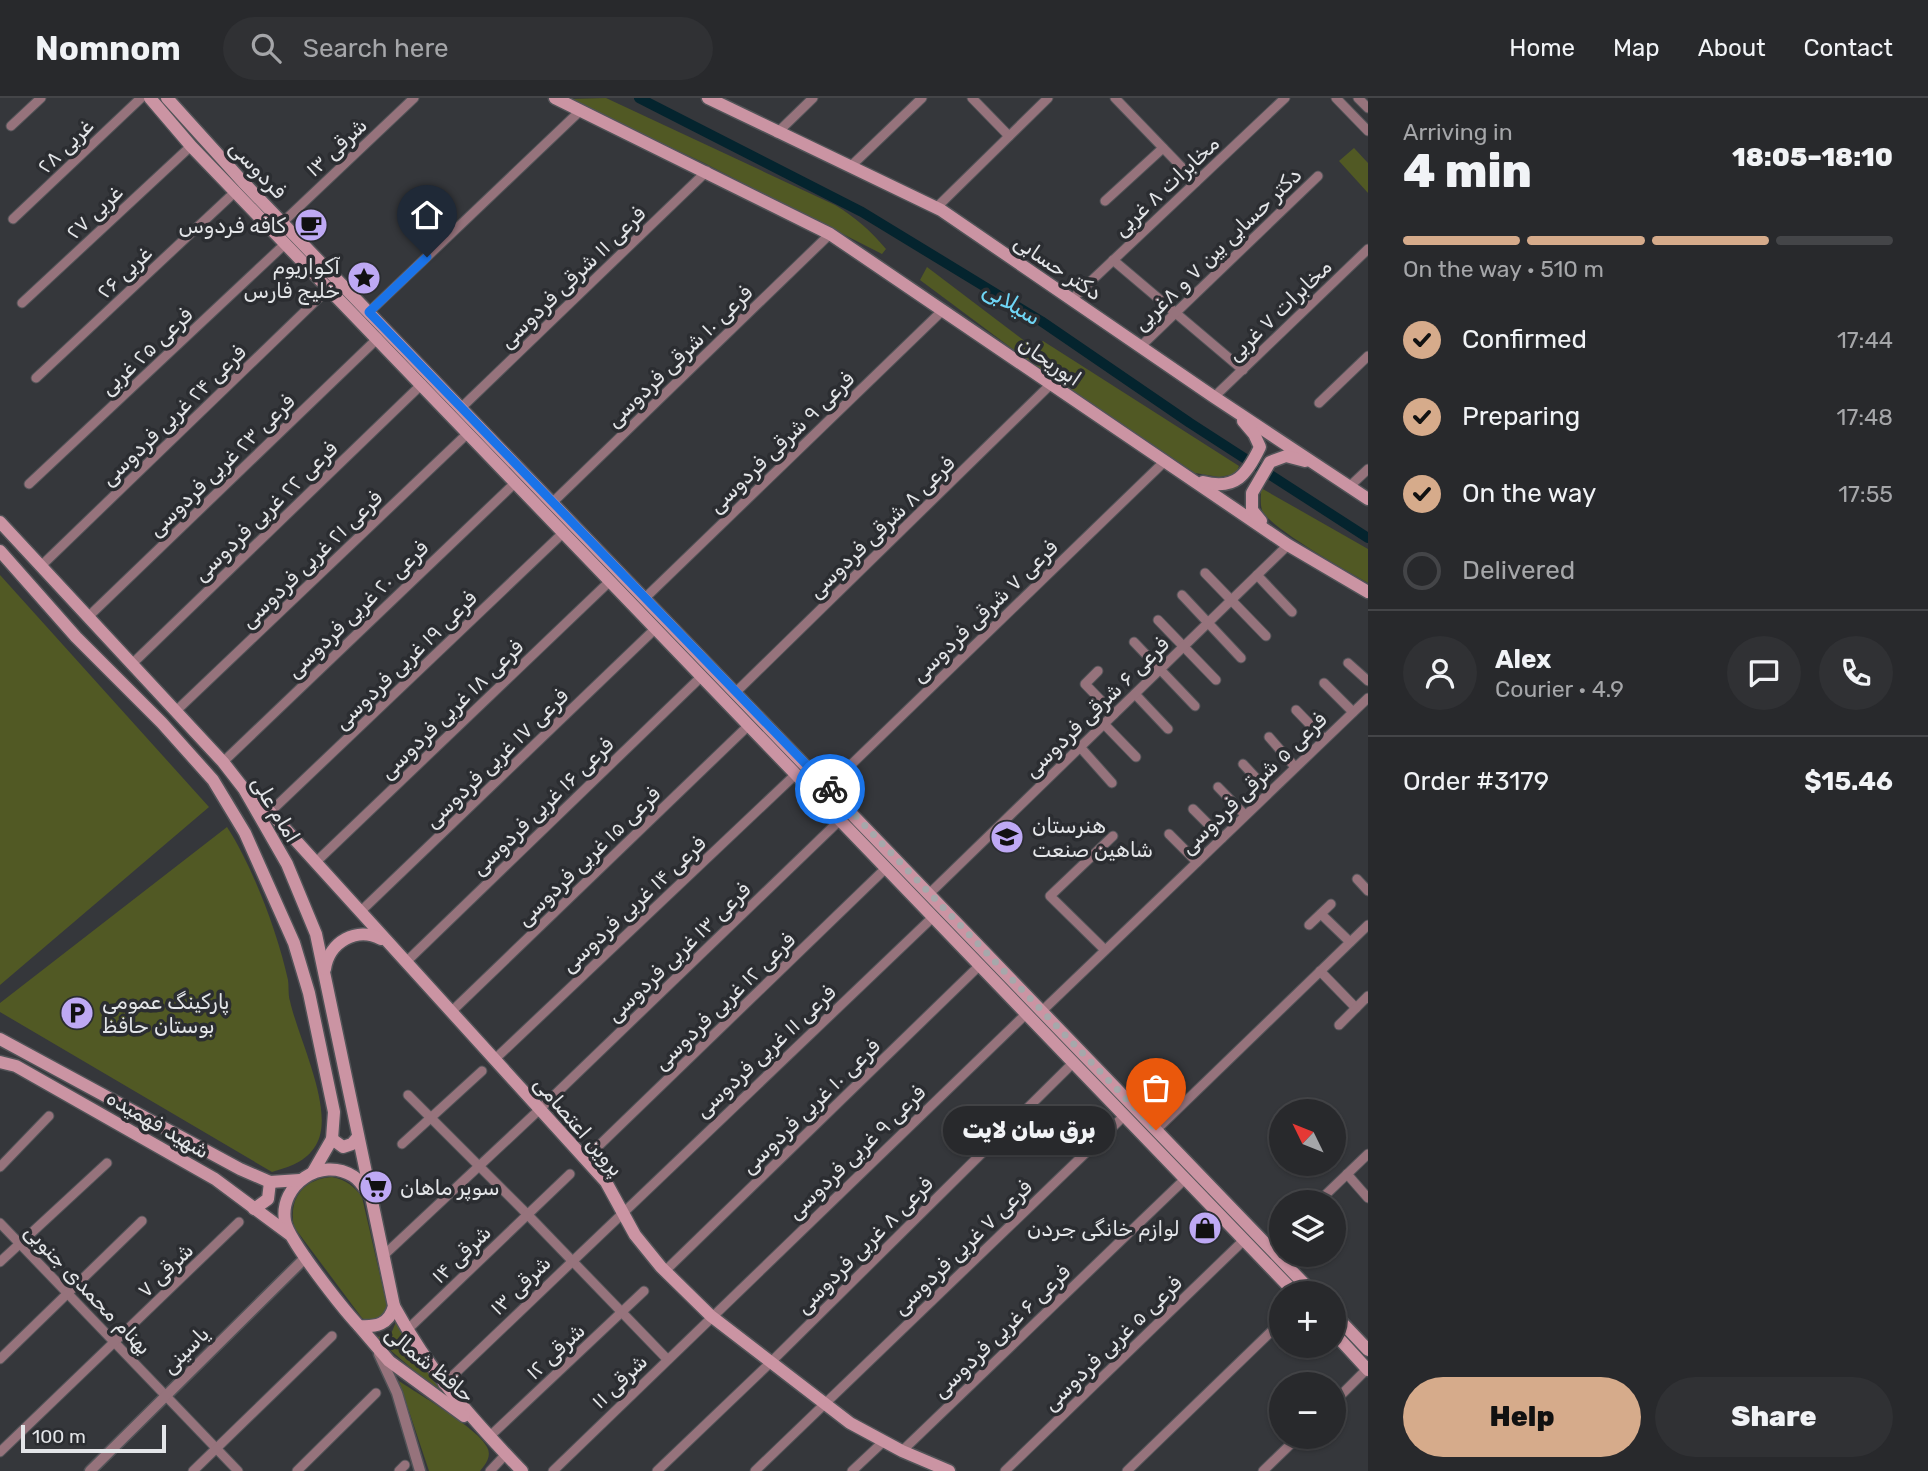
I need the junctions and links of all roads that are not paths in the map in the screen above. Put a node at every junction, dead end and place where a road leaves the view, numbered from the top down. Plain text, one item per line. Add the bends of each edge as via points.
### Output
1 (41, 98) edge
2 (141, 98) edge
3 (150, 98) edge
4 (167, 98) edge
5 (414, 98) edge
6 (555, 98) edge
7 (708, 98) edge
8 (813, 98) edge
9 (922, 98) edge
10 (972, 98) edge
11 (1048, 98) edge
12 (1115, 98) edge
13 (1285, 98) edge
14 (1358, 98) edge
15 (1338, 99) edge
16 (1368, 108) edge
17 (581, 110) junction
18 (10, 125) dead end
19 (1368, 131) edge
20 (777, 133) junction
21 (1009, 136) junction
22 (195, 141) junction
23 (1163, 148) junction
24 (850, 167) junction
25 (707, 172) junction
26 (1318, 176) dead end
27 (1196, 182) junction
28 (236, 191) junction
29 (1105, 201) dead end
30 (936, 208) junction
31 (13, 219) dead end
32 (283, 222) junction
33 (830, 234) junction
34 (286, 243) junction
35 (1368, 249) edge
36 (1113, 260) junction
37 (329, 288) junction
38 (1071, 300) junction
39 (22, 303) dead end
40 (942, 311) junction
41 (369, 312) junction
42 (1174, 313) junction
43 (377, 338) junction
44 (1140, 347) junction
45 (1368, 356) edge
46 (1243, 370) junction
47 (36, 378) dead end
48 (422, 384) junction
49 (1050, 385) junction
50 (1214, 397) junction
51 (1319, 403) dead end
52 (462, 407) junction
53 (1235, 411) junction
54 (468, 433) junction
55 (492, 448) junction
56 (1165, 461) junction
57 (1315, 464) junction
58 (1368, 469) edge
59 (1193, 479) junction
60 (516, 482) junction
61 (29, 484) dead end
62 (1349, 487) junction
63 (1368, 499) edge
64 (552, 502) junction
65 (0, 522) edge
66 (564, 532) junction
67 (1269, 532) junction
68 (1288, 545) junction
69 (0, 551) edge
70 (41, 566) junction
71 (1205, 573) dead end
72 (1257, 575) junction
73 (610, 581) junction
74 (1368, 592) edge
75 (1182, 595) dead end
76 (645, 598) junction
77 (1231, 601) junction
78 (1292, 612) dead end
79 (88, 617) junction
80 (1158, 620) dead end
81 (1208, 623) junction
82 (98, 628) junction
83 (656, 628) junction
84 (1266, 636) dead end
85 (76, 637) junction
86 (1135, 642) dead end
87 (1183, 647) junction
88 (123, 653) junction
89 (1241, 658) dead end
90 (133, 663) junction
91 (1348, 663) dead end
92 (1160, 669) junction
93 (110, 670) junction
94 (1098, 671) dead end
95 (702, 676) junction
96 (1216, 680) dead end
97 (1368, 681) edge
98 (1324, 683) dead end
99 (735, 693) junction
100 (1135, 694) junction
101 (1368, 698) edge
102 (1195, 706) dead end
103 (177, 710) junction
104 (1296, 710) dead end
105 (1353, 712) junction
106 (1114, 714) junction
107 (1104, 724) junction
108 (749, 725) junction
109 (1168, 729) dead end
110 (1269, 737) dead end
111 (1324, 739) junction
112 (1080, 747) junction
113 (1136, 757) dead end
114 (223, 762) junction
115 (1243, 764) dead end
116 (1295, 768) junction
117 (796, 774) junction
118 (1112, 783) dead end
119 (828, 787) junction
120 (1218, 787) dead end
121 (244, 789) junction
122 (1269, 792) junction
123 (1193, 809) dead end
124 (270, 812) junction
125 (1245, 815) junction
126 (840, 820) junction
127 (1169, 834) dead end
128 (1113, 836) dead end
129 (1222, 838) junction
130 (316, 862) junction
131 (1197, 862) junction
132 (886, 868) junction
133 (1357, 879) dead end
134 (1368, 891) edge
135 (929, 894) junction
136 (1331, 904) dead end
137 (360, 912) junction
138 (1321, 914) junction
139 (933, 917) junction
140 (1309, 925) dead end
141 (1368, 925) edge
142 (389, 943) junction
143 (1350, 943) junction
144 (1105, 950) junction
145 (406, 962) junction
146 (979, 965) junction
147 (1320, 971) junction
148 (324, 976) junction
149 (1368, 996) edge
150 (1356, 1008) junction
151 (1041, 1011) junction
152 (451, 1012) junction
153 (1026, 1014) junction
154 (1339, 1025) dead end
155 (0, 1039) edge
156 (495, 1059) junction
157 (0, 1062) edge
158 (1073, 1063) junction
159 (482, 1072) dead end
160 (1101, 1083) junction
161 (408, 1095) dead end
162 (540, 1109) junction
163 (49, 1116) dead end
164 (1124, 1116) junction
165 (431, 1117) junction
166 (1156, 1130) junction
167 (358, 1137) junction
168 (332, 1139) junction
169 (402, 1144) dead end
170 (1368, 1154) edge
171 (585, 1158) junction
172 (107, 1163) dead end
173 (479, 1166) junction
174 (0, 1167) edge
175 (313, 1172) junction
176 (570, 1174) dead end
177 (1347, 1174) junction
178 (1185, 1179) junction
179 (300, 1180) junction
180 (270, 1182) junction
181 (1330, 1190) edge
182 (370, 1196) junction
183 (1368, 1198) edge
184 (254, 1209) junction
185 (622, 1211) junction
186 (527, 1214) junction
187 (142, 1220) dead end
188 (239, 1222) dead end
189 (0, 1223) edge
190 (289, 1234) junction
191 (1244, 1240) junction
192 (19, 1244) junction
193 (1269, 1248) edge
194 (383, 1256) junction
195 (306, 1257) junction
196 (571, 1260) junction
197 (0, 1262) edge
198 (1288, 1267) edge
199 (665, 1271) junction
200 (1283, 1281) edge
201 (1301, 1281) edge
202 (644, 1291) dead end
203 (66, 1293) junction
204 (394, 1306) junction
205 (621, 1313) junction
206 (711, 1317) junction
207 (359, 1326) junction
208 (1346, 1327) edge
209 (407, 1330) junction
210 (1269, 1334) edge
211 (332, 1336) dead end
212 (115, 1343) junction
213 (1346, 1346) edge
214 (377, 1349) junction
215 (1368, 1350) edge
216 (0, 1359) edge
217 (667, 1359) junction
218 (770, 1363) junction
219 (1368, 1369) edge
220 (443, 1384) junction
221 (1346, 1390) edge
222 (376, 1393) dead end
223 (166, 1396) junction
224 (825, 1404) junction
225 (484, 1432) junction
226 (884, 1441) junction
227 (216, 1448) junction
228 (1286, 1449) edge
229 (902, 1451) junction
230 (0, 1452) edge
231 (506, 1454) junction
232 (90, 1471) edge
233 (193, 1471) edge
234 (237, 1471) edge
235 (297, 1471) edge
236 (420, 1471) edge
237 (490, 1471) edge
238 (522, 1471) edge
239 (553, 1471) edge
240 (657, 1471) edge
241 (755, 1471) edge
242 (852, 1471) edge
243 (948, 1471) edge
244 (1005, 1471) edge
245 (1127, 1471) edge
246 (1263, 1471) edge

1 - 18 street
2 - 31 street, ۲۸ غربی
3 - 22 main road, فردوسی
4 - 22 main road, فردوسی
5 - 32 street, ۱۳ شرقی
6 - 17 main road, ابوریحان
7 - 20 main road, دکتر حسابی
8 - 20 street
9 - 24 street
10 - 21 street
11 - 21 street
12 - 23 street
13 - 27 street, مخابرات ۸ غربی
14 - 16 street
15 - 19 street
17 - 25 main road, ابوریحان
17 - 41 street
20 - 24 main road, دکتر حسابی
21 - 30 street
22 - 28 main road, فردوسی
22 - 32 main road, فردوسی
22 - 39 street, ۲۷ غربی
23 - 27 street
23 - 29 street
24 - 30 main road, دکتر حسابی
25 - 33 main road, ابوریحان
25 - 52 street, فرعی ۱۱ شرقی فردوسی
26 - 42 street, دکتر حسابی بین ۷ و ۸غربی
27 - 36 street, مخابرات ۸ غربی
28 - 34 main road, فردوسی
28 - 47 street, ۲۶ غربی
30 - 38 main road, دکتر حسابی
32 - 41 main road, فردوسی
33 - 40 main road, ابوریحان
33 - 64 street, فرعی ۱۰ شرقی فردوسی
34 - 37 main road, فردوسی
34 - 61 street, فرعی ۲۵ غربی
35 - 46 street, مخابرات ۷ غربی
36 - 38 street, مخابرات ۸ غربی
36 - 42 street
37 - 43 main road, فردوسی
37 - 70 street, فرعی ۲۴ غربی فردوسی
38 - 44 main road, دکتر حسابی
40 - 49 main road, ابوریحان
40 - 76 street, فرعی ۹ شرقی فردوسی
41 - 52 main road, فردوسی
42 - 44 street, دکتر حسابی بین ۷ و ۸غربی
42 - 46 street
43 - 48 main road, فردوسی
43 - 79 street, فرعی ۲۳ غربی فردوسی
44 - 50 main road, دکتر حسابی
45 - 51 street
46 - 50 street, مخابرات ۷ غربی
48 - 54 main road, فردوسی
48 - 90 street, فرعی ۲۲ غربی فردوسی
49 - 56 main road, ابوریحان
49 - 99 street, فرعی ۸ شرقی فردوسی
50 - 53 main road, دکتر حسابی
52 - 55 main road, فردوسی
53 - 57 main road, دکتر حسابی
53 - 59 main road via 1261,447 1238,480 1218,486
54 - 55 main road, فردوسی
54 - 103 street, فرعی ۲۱ غربی فردوسی
55 - 60 main road, فردوسی
55 - 64 main road, فردوسی
56 - 59 main road, ابوریحان
56 - 119 street, فرعی ۷ شرقی فردوسی
57 - 62 main road, دکتر حسابی
57 - 67 main road via 1292,457 1270,462 1252,490 1252,510
58 - 62 street
59 - 67 main road, ابوریحان
60 - 66 main road, فردوسی
60 - 114 street, فرعی ۲۰ غربی فردوسی
62 - 63 main road, دکتر حسابی
64 - 76 main road, فردوسی
65 - 70 main road, امام علی
66 - 73 main road, فردوسی
66 - 124 street, فرعی ۱۹ غربی فردوسی
67 - 68 main road, ابوریحان
68 - 72 street, فرعی ۶ شرقی فردوسی
68 - 74 main road, ابوریحان
69 - 85 main road, امام علی
70 - 79 main road, امام علی
71 - 77 street
72 - 77 street, فرعی ۶ شرقی فردوسی
72 - 78 street
73 - 83 main road, فردوسی
73 - 130 street, فرعی ۱۸ غربی فردوسی
75 - 81 street
76 - 99 main road, فردوسی
77 - 81 street, فرعی ۶ شرقی فردوسی
77 - 84 street
79 - 82 main road, امام علی
80 - 87 street
81 - 87 street, فرعی ۶ شرقی فردوسی
81 - 89 street
82 - 85 main road via 94,639
82 - 88 main road, امام علی
83 - 95 main road, فردوسی
83 - 137 street, فرعی ۱۷ غربی فردوسی
85 - 93 main road, امام علی
86 - 92 street
87 - 92 street, فرعی ۶ شرقی فردوسی
87 - 96 street
88 - 90 main road, امام علی
88 - 93 main road via 112,650 106,656
90 - 103 main road, امام علی
91 - 97 street
92 - 100 street, فرعی ۶ شرقی فردوسی
92 - 102 street
93 - 168 main road, امام علی via 213,780 245,833 294,943 309,993 334,1112
94 - 106 street via 1085,684
95 - 108 main road, فردوسی
95 - 145 street, فرعی ۱۶ غربی فردوسی
98 - 105 street
99 - 119 main road, فردوسی
100 - 106 street, فرعی ۶ شرقی فردوسی
100 - 109 street
101 - 105 street, فرعی ۵ شرقی فردوسی
103 - 114 main road, امام علی
104 - 111 street
105 - 111 street, فرعی ۵ شرقی فردوسی
106 - 107 street, فرعی ۶ شرقی فردوسی
107 - 112 street, فرعی ۶ شرقی فردوسی
107 - 113 street
108 - 117 main road, فردوسی
108 - 152 street, فرعی ۱۵ غربی فردوسی
110 - 116 street
111 - 116 street, فرعی ۵ شرقی فردوسی
112 - 118 street
112 - 135 street, فرعی ۶ شرقی فردوسی
114 - 121 main road, امام علی
115 - 122 street
116 - 122 street, فرعی ۵ شرقی فردوسی
117 - 126 main road, فردوسی
117 - 156 street, فرعی ۱۴ غربی فردوسی
119 - 135 main road, فردوسی
120 - 125 street
121 - 124 main road, پروین اعتصامی
121 - 148 main road, امام علی via 287,864 316,934
122 - 125 street, فرعی ۵ شرقی فردوسی
123 - 129 street
124 - 130 main road, پروین اعتصامی
125 - 129 street, فرعی ۵ شرقی فردوسی
126 - 132 main road, فردوسی
126 - 162 street, فرعی ۱۳ غربی فردوسی
127 - 131 street
128 - 144 street via 1050,896
129 - 131 street, فرعی ۵ شرقی فردوسی
130 - 137 main road, پروین اعتصامی
131 - 144 street, فرعی ۵ شرقی فردوسی
132 - 139 main road, فردوسی
132 - 171 street, فرعی ۱۲ غربی فردوسی
133 - 134 street
135 - 151 main road, فردوسی
136 - 138 street
137 - 142 main road, پروین اعتصامی
138 - 140 street
138 - 143 street
139 - 146 main road, فردوسی
139 - 185 street, فرعی ۱۱ غربی فردوسی
141 - 143 street
142 - 145 main road, پروین اعتصامی
142 - 148 main road via 372,934 348,937 330,953
143 - 147 street
144 - 151 street, فرعی ۵ شرقی فردوسی
145 - 152 main road, پروین اعتصامی
146 - 153 main road, فردوسی
146 - 199 street, فرعی ۱۰ غربی فردوسی
147 - 150 street
147 - 166 street
148 - 167 main road, امام علی
149 - 150 street
150 - 154 street
151 - 160 main road, فردوسی
152 - 156 main road, پروین اعتصامی
153 - 158 main road, فردوسی
153 - 206 street, فرعی ۹ غربی فردوسی
155 - 180 main road, شهید فهمیده
156 - 162 main road, پروین اعتصامی
157 - 184 main road, شهید فهمیده via 16,1066 215,1179
158 - 160 main road, فردوسی
158 - 218 street, فرعی ۸ غربی فردوسی
159 - 165 street
160 - 164 main road, فردوسی
160 - 166 main road, فردوسی
161 - 165 street
162 - 171 main road, پروین اعتصامی
162 - 173 street, فرعی ۱۳ غربی فردوسی
163 - 174 street
164 - 178 main road, فردوسی
164 - 224 street, فرعی ۷ غربی فردوسی
165 - 169 street
165 - 173 street
166 - 193 main road, فردوسی
167 - 168 main road via 343,1147
167 - 182 main road, امام علی
168 - 175 main road, امام علی
170 - 177 street
171 - 185 main road, پروین اعتصامی
172 - 192 street
173 - 186 street
173 - 194 street, فرعی ۱۳ غربی فردوسی
175 - 179 main road
175 - 182 main road via 342,1171 355,1177
176 - 186 street, ۱۴ شرقی
177 - 181 street
177 - 183 street
178 - 191 main road, فردوسی
178 - 229 street, فرعی ۶ غربی فردوسی
179 - 180 main road, شهید فهمیده
179 - 190 main road via 285,1205
180 - 184 main road via 271,1194
182 - 194 main road, امام علی
184 - 190 main road, شهید فهمیده
185 - 196 street, ۱۳ شرقی
185 - 199 main road, پروین اعتصامی
186 - 196 street
186 - 209 street, ۱۴ شرقی
187 - 203 street
188 - 212 street, ۷ شرقی
189 - 192 street, بهنام محمدی جنوبی
190 - 195 main road, حافظ شمالی
191 - 200 main road, فردوسی
191 - 244 street, فرعی ۵ غربی فردوسی
192 - 197 street
192 - 203 street, بهنام محمدی جنوبی
194 - 204 main road, حافظ شمالی
195 - 207 main road, حافظ شمالی
195 - 223 street, یاسینی
196 - 205 street
196 - 220 street, ۱۳ شرقی
198 - 201 main road, فردوسی
199 - 206 main road, پروین اعتصامی
202 - 205 street, ۱۲ شرقی
203 - 212 street, بهنام محمدی جنوبی
203 - 216 street
204 - 207 main road via 382,1324
204 - 209 main road, حافظ شمالی
205 - 217 street
205 - 225 street, ۱۲ شرقی
206 - 217 street, ۱۱ شرقی
206 - 218 main road, پروین اعتصامی
207 - 214 main road, حافظ شمالی
208 - 215 main road
209 - 220 main road, حافظ شمالی
210 - 245 street
211 - 227 street
212 - 223 street, بهنام محمدی جنوبی
212 - 230 street, ۷ شرقی
213 - 219 main road
214 - 225 main road, حافظ شمالی
214 - 236 street via 397,1393
217 - 239 street, ۱۱ شرقی
218 - 224 main road, پروین اعتصامی
218 - 240 street, فرعی ۸ غربی فردوسی
219 - 221 street
220 - 225 main road, حافظ شمالی
222 - 235 street
223 - 227 street, بهنام محمدی جنوبی
223 - 232 street, یاسینی
224 - 226 main road, پروین اعتصامی
224 - 241 street, فرعی ۷ غربی فردوسی
225 - 231 main road, حافظ شمالی
226 - 229 main road, پروین اعتصامی
226 - 242 street
227 - 233 street
227 - 234 street, بهنام محمدی جنوبی
228 - 246 street
229 - 243 main road, پروین اعتصامی
231 - 237 street
231 - 238 main road, حافظ شمالی

